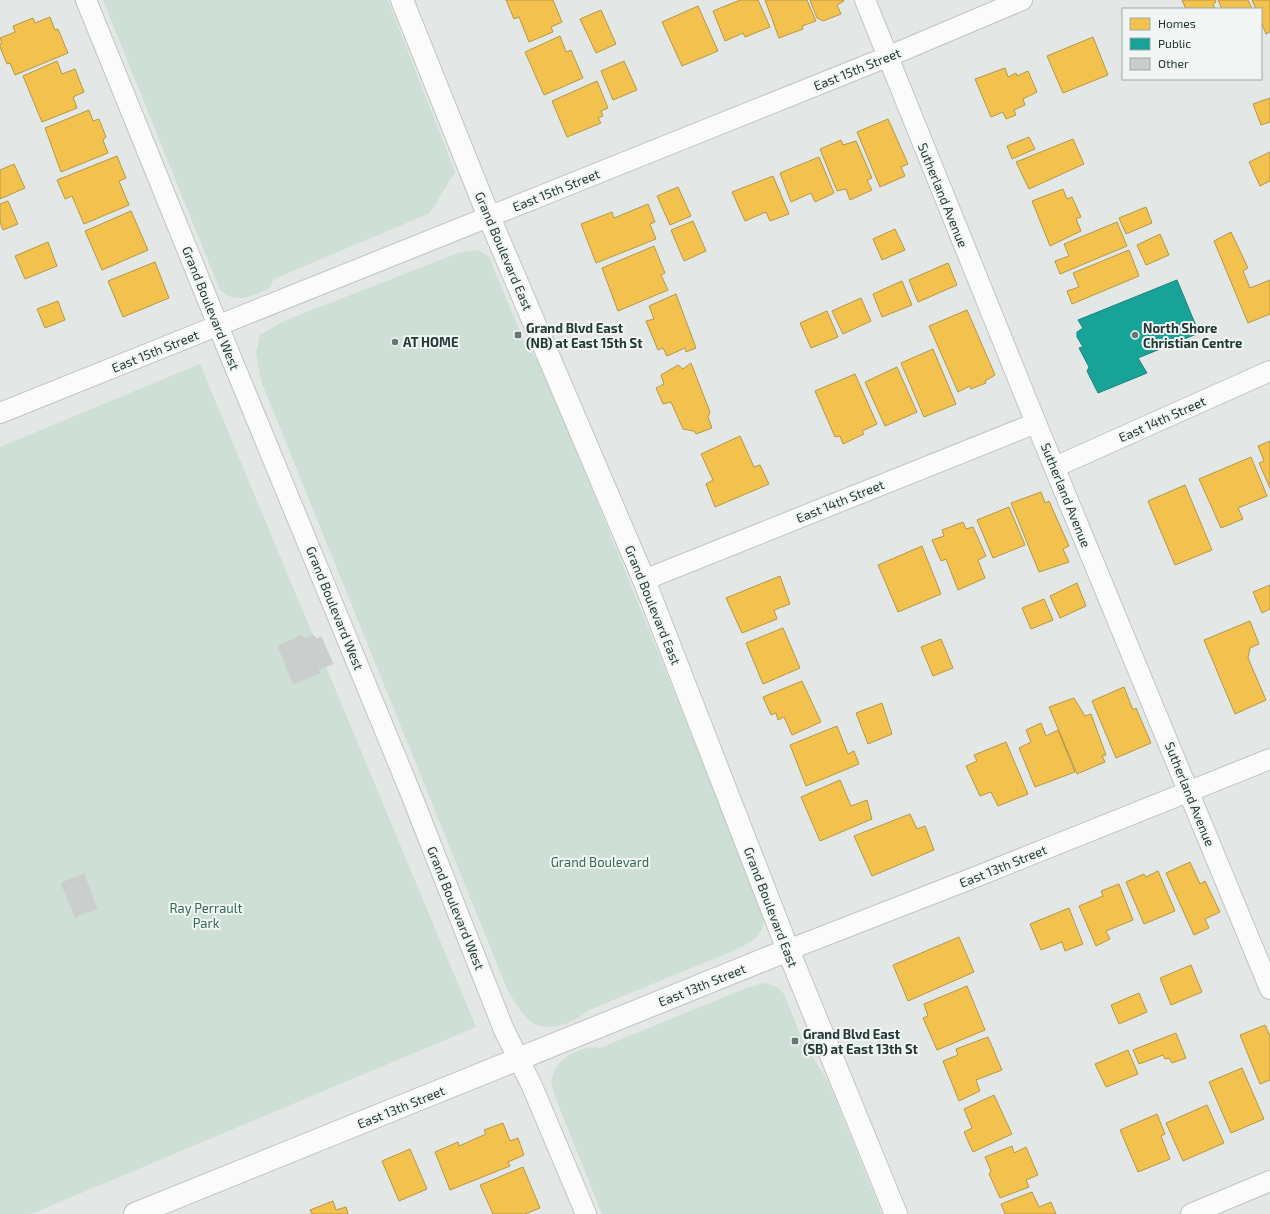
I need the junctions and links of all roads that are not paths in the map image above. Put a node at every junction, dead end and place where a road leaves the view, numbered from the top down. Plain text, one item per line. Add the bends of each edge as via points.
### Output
1 (86, 0) edge
2 (402, 0) edge
3 (865, 0) edge
4 (1022, 0) edge
5 (888, 56) junction
6 (489, 217) junction
7 (218, 325) junction
8 (1270, 371) edge
9 (0, 413) edge
10 (1036, 423) junction
11 (1055, 467) junction
12 (644, 580) junction
13 (1270, 759) edge
14 (1188, 792) junction
15 (788, 950) junction
16 (1270, 989) edge
17 (519, 1059) junction
18 (1270, 1181) edge
19 (135, 1214) edge
20 (586, 1214) edge
21 (896, 1214) edge
22 (1191, 1214) edge

1 - 7 street, Grand Boulevard West
2 - 6 main road, Grand Boulevard East
3 - 5 street, Sutherland Avenue
4 - 5 street, East 15th Street
5 - 6 street, East 15th Street
5 - 10 street, Sutherland Avenue
6 - 7 street, East 15th Street
6 - 12 main road, Grand Boulevard East
7 - 9 street, East 15th Street
7 - 17 street, Grand Boulevard West via 409,789 504,1030
8 - 11 street, East 14th Street
10 - 11 street, Sutherland Avenue
10 - 12 street, East 14th Street
11 - 14 street, Sutherland Avenue
12 - 15 main road, Grand Boulevard East
13 - 14 street, East 13th Street
14 - 15 street, East 13th Street
14 - 16 street, Sutherland Avenue
15 - 17 main road, East 13th Street
15 - 21 main road, Grand Boulevard East
17 - 19 main road, East 13th Street
17 - 20 street, Grand Boulevard West
18 - 22 street

